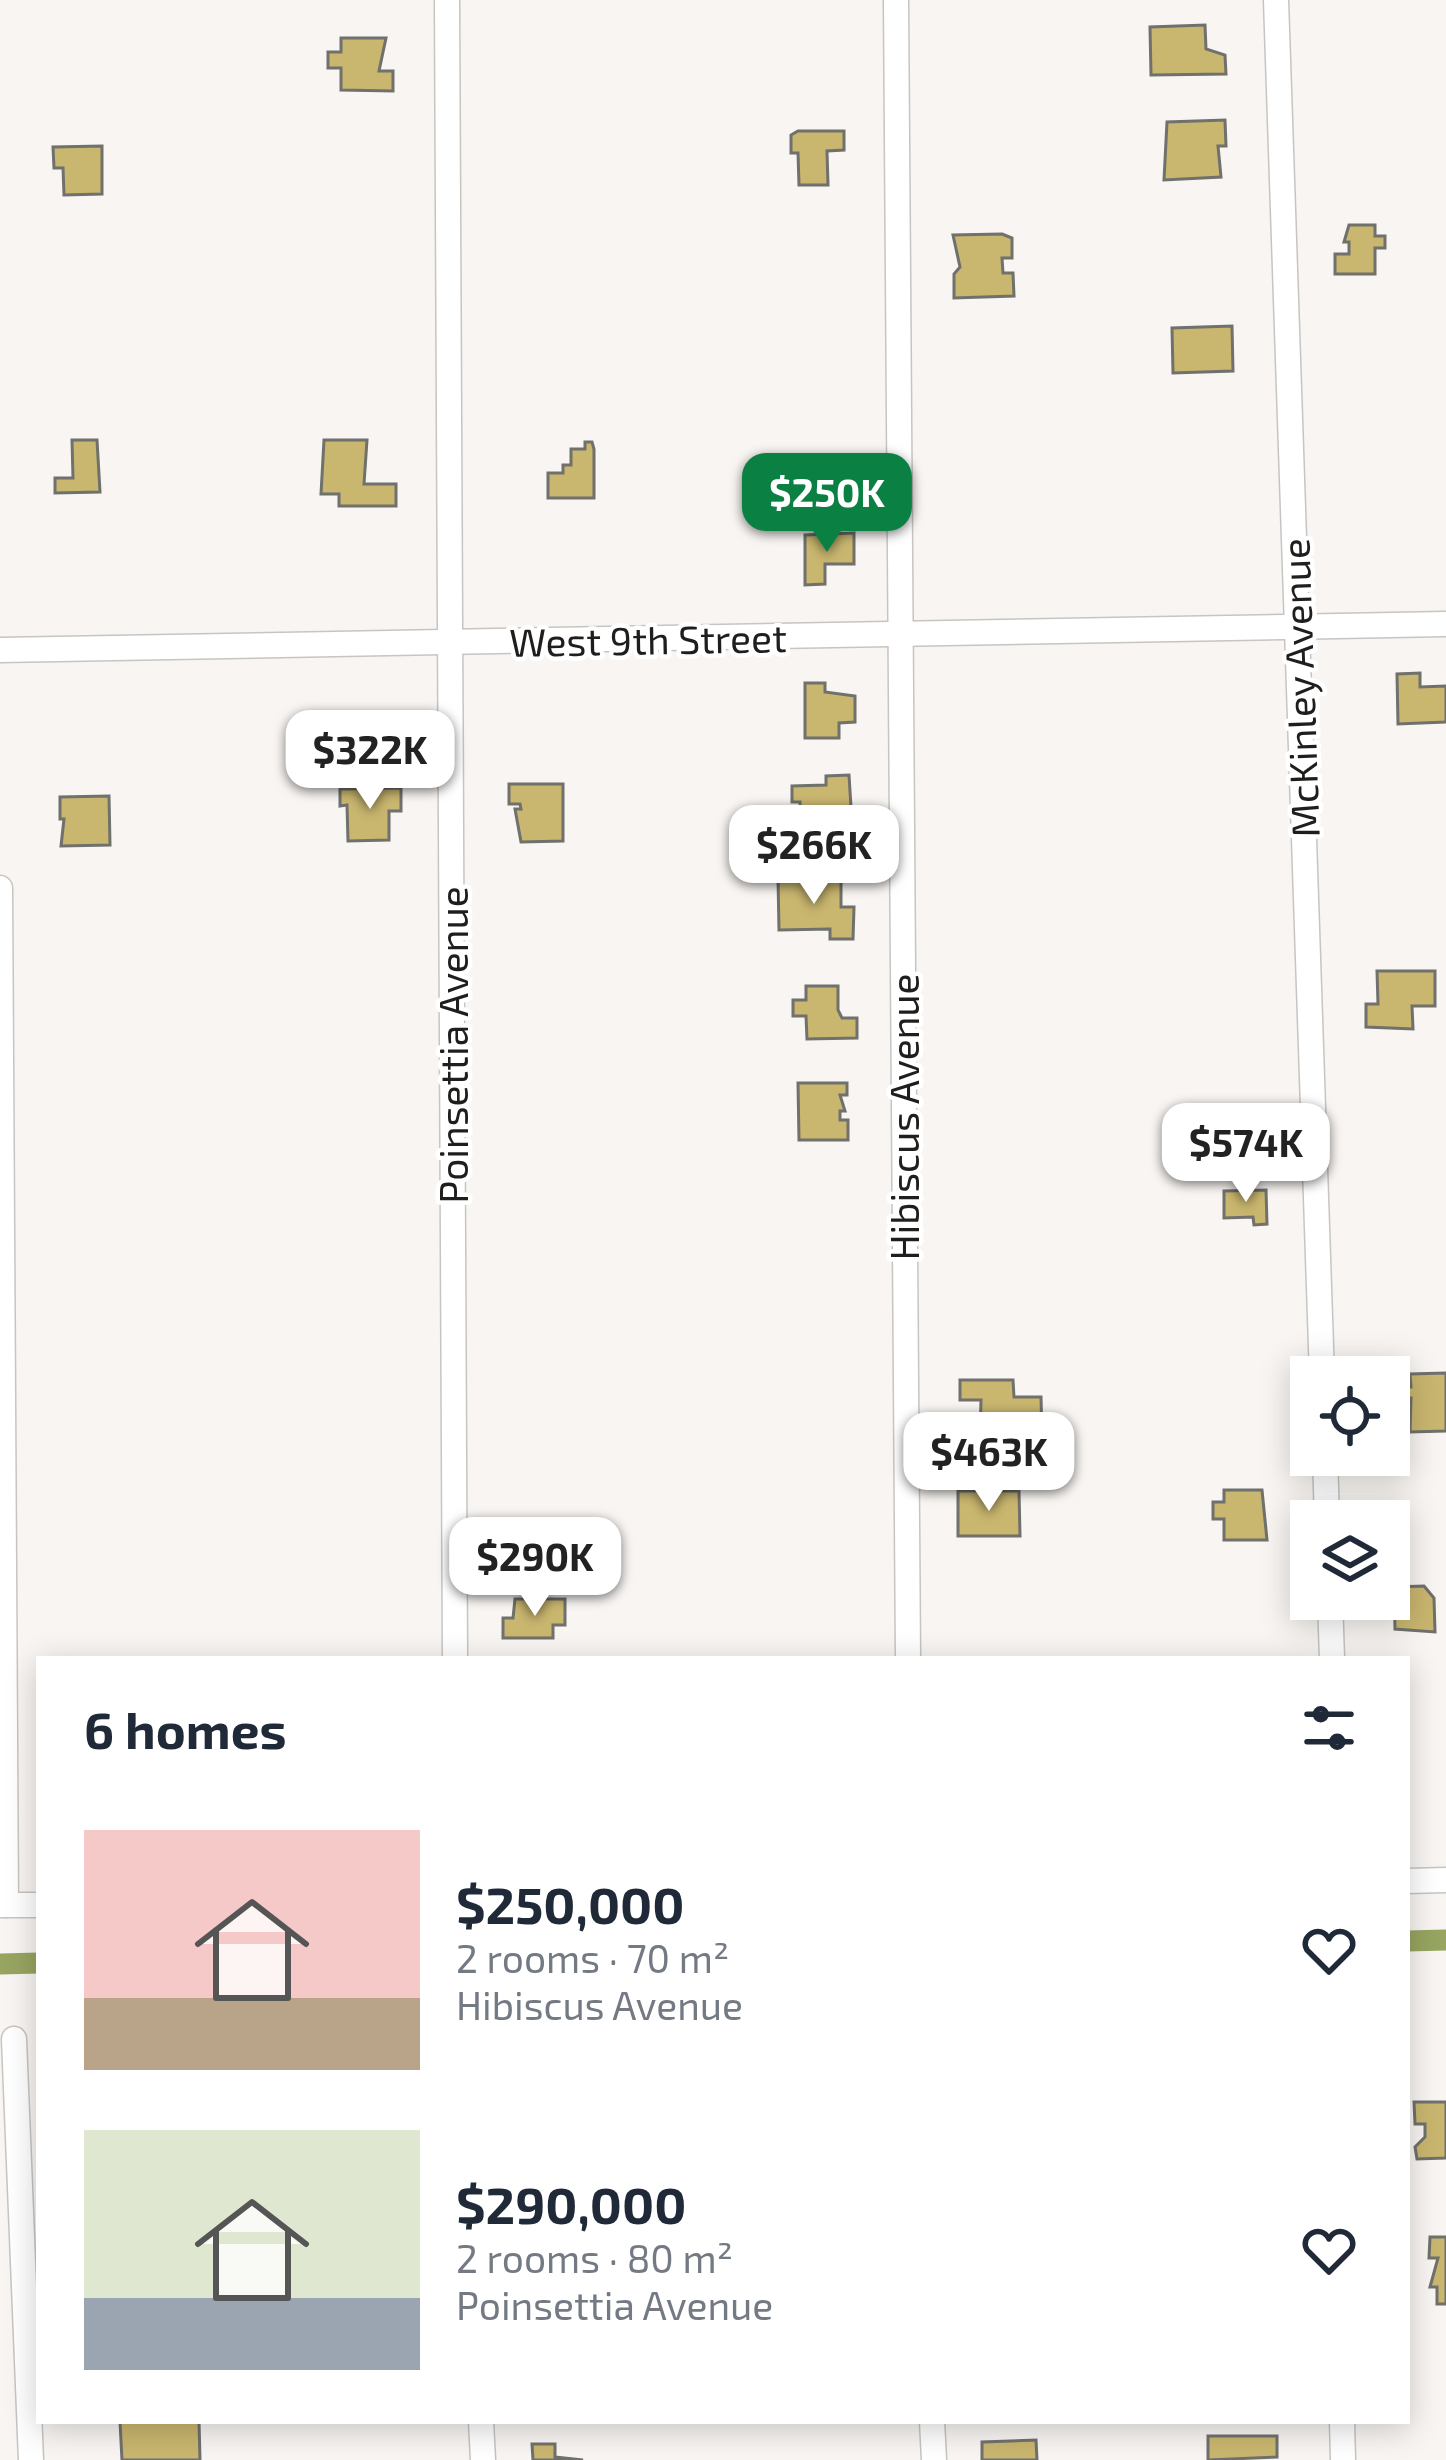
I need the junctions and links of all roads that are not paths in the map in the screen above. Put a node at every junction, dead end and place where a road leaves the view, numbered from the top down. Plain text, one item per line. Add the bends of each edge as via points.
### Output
1 (447, 0) edge
2 (896, 0) edge
3 (1276, 0) edge
4 (1446, 624) edge
5 (1297, 628) junction
6 (899, 636) junction
7 (451, 642) junction
8 (0, 650) edge
9 (0, 888) edge
10 (1321, 1356) edge
11 (1331, 1620) edge
12 (454, 1656) edge
13 (908, 1656) edge
14 (1332, 1656) edge
15 (1446, 1880) edge
16 (1410, 1881) edge
17 (3, 1905) edge
18 (36, 1905) edge
19 (14, 2039) dead end
20 (481, 2424) edge
21 (932, 2424) edge
22 (1342, 2424) edge
23 (31, 2460) edge
24 (483, 2460) edge
25 (934, 2460) edge
26 (1342, 2460) edge

1 - 7 street, Poinsettia Avenue
2 - 6 street, Hibiscus Avenue
3 - 5 street, McKinley Avenue
4 - 5 street, West 9th Street
5 - 6 street, West 9th Street
5 - 10 street, McKinley Avenue
6 - 7 street, West 9th Street
6 - 13 street, Hibiscus Avenue
7 - 8 street, West 9th Street
7 - 12 street, Poinsettia Avenue
9 - 17 street
11 - 14 street
15 - 16 street
17 - 18 street
19 - 23 street
20 - 24 street
21 - 25 street
22 - 26 street

